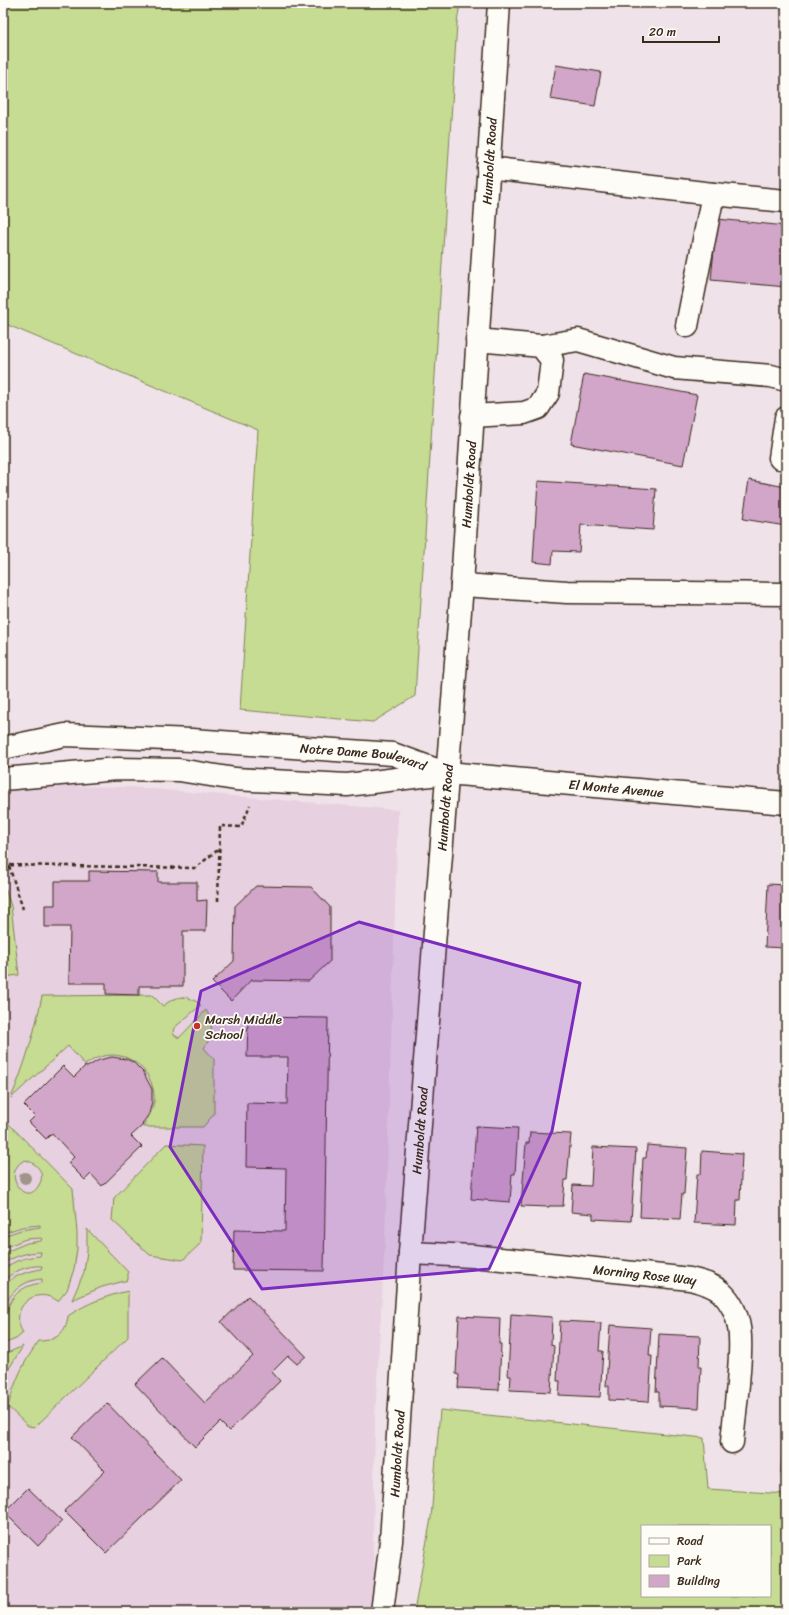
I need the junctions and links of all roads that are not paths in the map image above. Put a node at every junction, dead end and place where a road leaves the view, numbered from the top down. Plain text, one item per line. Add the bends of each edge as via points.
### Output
1 (499, 3) edge
2 (488, 168) junction
3 (713, 194) junction
4 (786, 200) edge
5 (686, 326) dead end
6 (477, 340) junction
7 (541, 346) junction
8 (786, 380) edge
9 (472, 416) junction
10 (786, 418) edge
11 (780, 458) dead end
12 (462, 585) junction
13 (786, 594) edge
14 (3, 748) edge
15 (446, 773) junction
16 (3, 779) edge
17 (786, 803) edge
18 (410, 1253) junction
19 (732, 1442) dead end
20 (382, 1612) edge

1 - 2 street, Humboldt Road
2 - 3 street
2 - 6 street, Humboldt Road
3 - 4 street
3 - 5 street
6 - 7 street
6 - 9 street, Humboldt Road
7 - 8 street via 578,340 674,368 771,376
7 - 9 street via 552,360 548,393 538,408 524,413
9 - 12 street, Humboldt Road
10 - 11 street
12 - 13 street via 567,592
12 - 15 street, Humboldt Road
14 - 15 street, Notre Dame Boulevard via 65,735 192,740 393,754
15 - 16 street, Notre Dame Boulevard via 347,785 235,779 179,770 117,769
15 - 17 street, El Monte Avenue
15 - 18 street, Humboldt Road
18 - 19 street, Morning Rose Way via 528,1261 690,1279 710,1285 721,1292 731,1304 738,1320 741,1344
18 - 20 street, Humboldt Road via 391,1541

